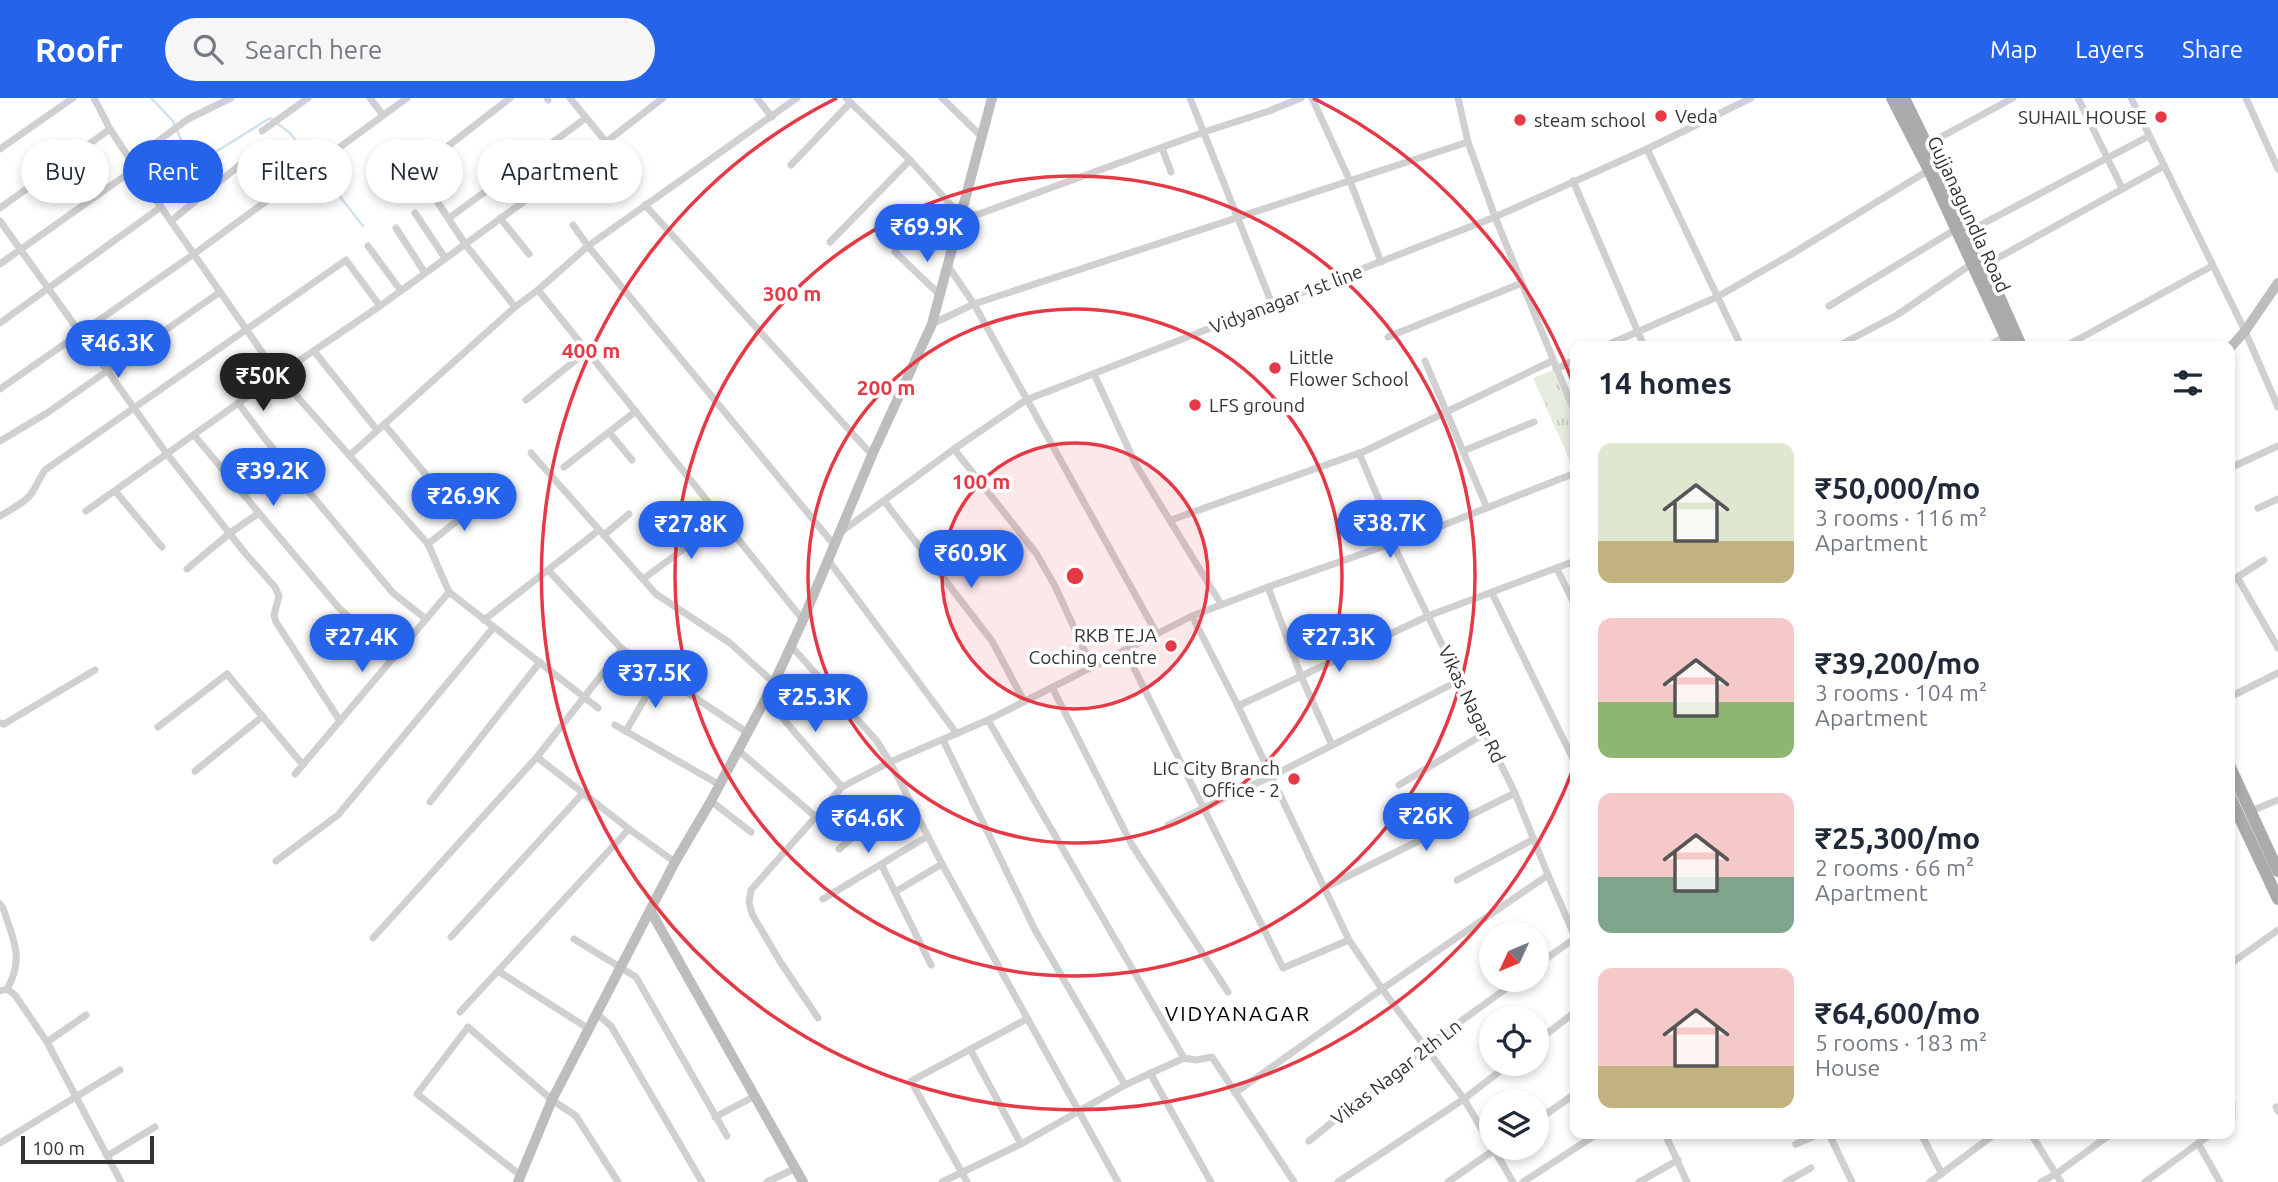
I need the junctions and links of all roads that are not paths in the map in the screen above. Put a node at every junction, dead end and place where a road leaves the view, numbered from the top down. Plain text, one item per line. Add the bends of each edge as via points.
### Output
1 (73, 98) edge
2 (94, 98) edge
3 (107, 98) edge
4 (231, 98) edge
5 (307, 98) edge
6 (370, 98) edge
7 (407, 98) edge
8 (510, 98) edge
9 (570, 98) edge
10 (757, 98) edge
11 (797, 98) edge
12 (942, 98) edge
13 (992, 98) edge
14 (1190, 98) edge
15 (1301, 98) edge
16 (1312, 98) edge
17 (1458, 98) edge
18 (1751, 98) edge
19 (1892, 98) edge
20 (1904, 98) edge
21 (2013, 98) edge
22 (2078, 98) edge
23 (2131, 98) edge
24 (2246, 98) edge
25 (661, 99) edge
26 (848, 100) edge
27 (99, 106) junction
28 (383, 116) junction
29 (772, 117) junction
30 (586, 118) junction
31 (110, 128) junction
32 (262, 131) dead end
33 (1204, 132) junction
34 (981, 136) junction
35 (2149, 136) junction
36 (159, 140) edge
37 (456, 140) edge
38 (604, 140) edge
39 (609, 140) edge
40 (1468, 142) junction
41 (1928, 144) junction
42 (123, 148) edge
43 (1163, 148) junction
44 (0, 149) edge
45 (1647, 149) junction
46 (2107, 158) junction
47 (909, 160) junction
48 (791, 165) dead end
49 (2164, 166) junction
50 (237, 167) edge
51 (2278, 169) edge
52 (1929, 170) junction
53 (1171, 172) dead end
54 (123, 177) edge
55 (1350, 181) junction
56 (1573, 181) junction
57 (2122, 188) junction
58 (159, 203) edge
59 (439, 203) edge
60 (521, 203) edge
61 (645, 205) junction
62 (161, 206) junction
63 (0, 208) edge
64 (415, 212) dead end
65 (961, 216) junction
66 (1495, 217) junction
67 (449, 218) junction
68 (500, 218) junction
69 (1237, 218) junction
70 (0, 221) edge
71 (171, 221) junction
72 (573, 225) dead end
73 (396, 228) dead end
74 (1963, 230) junction
75 (830, 242) dead end
76 (465, 244) junction
77 (368, 246) dead end
78 (588, 246) junction
79 (20, 250) junction
80 (895, 252) dead end
81 (194, 254) junction
82 (529, 254) dead end
83 (445, 258) junction
84 (1381, 262) junction
85 (1980, 262) junction
86 (0, 264) edge
87 (948, 266) junction
88 (2212, 266) junction
89 (425, 273) junction
90 (1522, 283) junction
91 (2278, 283) edge
92 (48, 289) junction
93 (538, 290) junction
94 (401, 291) junction
95 (220, 292) junction
96 (940, 295) junction
97 (1717, 297) junction
98 (974, 304) junction
99 (1272, 304) junction
100 (380, 306) junction
101 (1829, 306) dead end
102 (515, 307) junction
103 (0, 323) edge
104 (932, 324) junction
105 (246, 330) junction
106 (2245, 331) junction
107 (1636, 332) junction
108 (79, 333) junction
109 (1388, 337) dead end
110 (1616, 341) edge
111 (1641, 341) edge
112 (1739, 341) edge
113 (1848, 341) edge
114 (2008, 341) edge
115 (2019, 341) edge
116 (2075, 341) edge
117 (2235, 342) edge
118 (314, 351) junction
119 (587, 351) junction
120 (1425, 361) dead end
121 (1570, 361) edge
122 (1554, 365) junction
123 (106, 371) junction
124 (1094, 374) junction
125 (278, 375) junction
126 (0, 389) edge
127 (526, 400) dead end
128 (1027, 400) junction
129 (1570, 402) edge
130 (238, 403) junction
131 (2278, 407) edge
132 (134, 408) junction
133 (636, 411) junction
134 (1446, 412) junction
135 (1534, 422) dead end
136 (384, 424) junction
137 (377, 430) junction
138 (609, 432) junction
139 (194, 435) junction
140 (0, 441) edge
141 (2278, 446) edge
142 (954, 449) junction
143 (1463, 451) junction
144 (531, 453) dead end
145 (1359, 453) junction
146 (167, 454) junction
147 (350, 455) junction
148 (872, 455) junction
149 (632, 460) dead end
150 (2235, 466) edge
151 (564, 467) dead end
152 (1570, 475) edge
153 (432, 482) dead end
154 (114, 491) junction
155 (2278, 499) edge
156 (482, 501) dead end
157 (884, 501) junction
158 (1487, 508) junction
159 (2258, 508) dead end
160 (86, 511) dead end
161 (259, 513) junction
162 (629, 514) dead end
163 (1366, 514) dead end
164 (0, 516) edge
165 (723, 520) junction
166 (1171, 520) junction
167 (230, 533) junction
168 (602, 533) junction
169 (841, 533) junction
170 (428, 544) junction
171 (1393, 544) junction
172 (836, 546) junction
173 (162, 547) dead end
174 (2264, 560) dead end
175 (829, 561) junction
176 (1570, 563) edge
177 (187, 569) dead end
178 (1557, 569) junction
179 (548, 570) junction
180 (643, 579) junction
181 (2235, 579) edge
182 (2235, 583) edge
183 (1268, 587) junction
184 (449, 592) junction
185 (1492, 593) junction
186 (1570, 595) edge
187 (1221, 604) junction
188 (1192, 616) junction
189 (1428, 616) junction
190 (426, 619) junction
191 (484, 620) junction
192 (803, 620) junction
193 (494, 628) junction
194 (1157, 634) junction
195 (791, 646) junction
196 (2278, 648) edge
197 (622, 649) junction
198 (1125, 650) junction
199 (394, 658) junction
200 (540, 662) junction
201 (1092, 667) junction
202 (95, 670) dead end
203 (2278, 673) edge
204 (659, 674) junction
205 (1301, 676) junction
206 (1460, 680) junction
207 (774, 684) junction
208 (1052, 687) junction
209 (2235, 694) edge
210 (582, 697) junction
211 (766, 699) junction
212 (1024, 701) junction
213 (1238, 706) junction
214 (598, 708) dead end
215 (262, 716) junction
216 (988, 720) junction
217 (340, 721) junction
218 (0, 723) edge
219 (615, 724) dead end
220 (158, 727) dead end
221 (626, 731) junction
222 (1487, 732) junction
223 (748, 733) junction
224 (957, 734) junction
225 (943, 740) junction
226 (1332, 746) junction
227 (738, 750) junction
228 (1570, 752) edge
229 (537, 757) junction
230 (890, 762) junction
231 (303, 765) junction
232 (195, 771) dead end
233 (295, 774) dead end
234 (1272, 776) junction
235 (2235, 777) edge
236 (720, 785) junction
237 (1399, 785) dead end
238 (842, 787) junction
239 (583, 793) junction
240 (1516, 793) junction
241 (2278, 800) edge
242 (711, 801) junction
243 (430, 802) dead end
244 (912, 805) junction
245 (1204, 808) junction
246 (2235, 808) edge
247 (2251, 811) junction
248 (816, 817) junction
249 (1168, 825) dead end
250 (629, 829) junction
251 (751, 832) dead end
252 (928, 836) junction
253 (1534, 839) junction
254 (839, 849) dead end
255 (276, 861) dead end
256 (675, 862) junction
257 (881, 864) junction
258 (942, 864) junction
259 (2278, 871) edge
260 (1548, 875) junction
261 (1457, 880) dead end
262 (1324, 888) junction
263 (895, 892) junction
264 (823, 898) dead end
265 (2278, 900) edge
266 (0, 904) edge
267 (650, 910) junction
268 (1570, 926) edge
269 (2278, 930) edge
270 (452, 937) dead end
271 (373, 938) dead end
272 (574, 939) dead end
273 (1349, 940) junction
274 (1570, 941) edge
275 (1549, 956) edge
276 (2235, 960) edge
277 (931, 965) dead end
278 (621, 967) junction
279 (498, 971) junction
280 (1382, 989) junction
281 (3, 990) edge
282 (1228, 992) dead end
283 (1501, 992) edge
284 (460, 1012) dead end
285 (597, 1014) junction
286 (86, 1015) dead end
287 (1570, 1016) edge
288 (818, 1017) dead end
289 (1027, 1019) junction
290 (589, 1029) junction
291 (1549, 1032) edge
292 (47, 1042) junction
293 (1425, 1047) junction
294 (970, 1049) junction
295 (1184, 1058) junction
296 (120, 1070) dead end
297 (1150, 1073) junction
298 (1494, 1076) edge
299 (1125, 1084) junction
300 (1235, 1093) junction
301 (755, 1096) junction
302 (1570, 1097) edge
303 (77, 1098) junction
304 (1464, 1099) junction
305 (552, 1100) junction
306 (1079, 1111) junction
307 (1549, 1112) edge
308 (715, 1117) junction
309 (1479, 1124) edge
310 (155, 1127) dead end
311 (727, 1136) dead end
312 (1589, 1139) edge
313 (1668, 1139) edge
314 (1808, 1139) edge
315 (1831, 1139) edge
316 (1924, 1139) edge
317 (1988, 1139) edge
318 (2034, 1139) edge
319 (2104, 1139) edge
320 (2204, 1139) edge
321 (1309, 1141) dead end
322 (0, 1143) edge
323 (2198, 1143) junction
324 (1021, 1144) junction
325 (1796, 1144) dead end
326 (107, 1156) junction
327 (1479, 1159) edge
328 (1501, 1160) edge
329 (1678, 1160) junction
330 (796, 1168) junction
331 (1811, 1168) dead end
332 (962, 1171) junction
333 (1942, 1174) junction
334 (2056, 1174) junction
335 (519, 1178) edge
336 (121, 1182) edge
337 (618, 1182) edge
338 (702, 1182) edge
339 (767, 1182) edge
340 (803, 1182) edge
341 (942, 1182) edge
342 (967, 1182) edge
343 (1118, 1182) edge
344 (1210, 1182) edge
345 (1294, 1182) edge
346 (1338, 1182) edge
347 (1448, 1182) edge
348 (1513, 1182) edge
349 (1523, 1182) edge
350 (1639, 1182) edge
351 (1688, 1182) edge
352 (1786, 1182) edge
353 (1852, 1182) edge
354 (1930, 1182) edge
355 (2041, 1182) edge
356 (2061, 1182) edge
357 (2145, 1182) edge
358 (2220, 1182) edge

1 - 44 street
2 - 27 street
3 - 27 street
4 - 36 street
5 - 32 street
6 - 28 street
7 - 28 street
8 - 37 street
9 - 30 street
10 - 29 street
11 - 29 street
12 - 34 street
13 - 34 street
14 - 33 street
15 - 33 street
16 - 55 street
17 - 40 street
18 - 45 street, Vidyanagar 1st line
19 - 52 main road, Gujjanagundla Road
20 - 41 main road, Gujjanagundla Road
21 - 41 street
22 - 46 street
23 - 35 street
24 - 51 street
25 - 39 street
26 - 47 street
26 - 48 street
27 - 31 street
28 - 81 street
29 - 61 street
30 - 38 street
30 - 67 street
31 - 42 street
31 - 63 street
33 - 43 street
33 - 69 street
34 - 65 street
35 - 46 street
35 - 49 street
40 - 55 street
40 - 66 street
41 - 74 main road, Gujjanagundla Road
43 - 53 street
43 - 65 street via 979,214
45 - 56 street, Vidyanagar 1st line
45 - 97 street
46 - 57 street
46 - 74 street
47 - 65 street
47 - 75 street
49 - 57 street
49 - 88 street
50 - 71 street
52 - 74 main road, Gujjanagundla Road
52 - 97 street
54 - 79 street
55 - 69 street
55 - 84 street
56 - 66 street, Vidyanagar 1st line
56 - 107 street
57 - 85 street
58 - 62 street
59 - 67 street
60 - 68 street
61 - 78 street
61 - 148 street
62 - 71 street
62 - 92 street
64 - 83 street
65 - 87 street
66 - 84 street, Vidyanagar 1st line
66 - 90 street
67 - 76 street
68 - 76 street
68 - 82 street
69 - 98 street
69 - 99 street
70 - 79 street
71 - 81 street
72 - 78 street
73 - 89 street
74 - 85 main road, Gujjanagundla Road
74 - 101 street
76 - 83 street
76 - 102 street
77 - 94 street
78 - 93 street
78 - 172 street
79 - 86 street
79 - 92 street
80 - 96 street
81 - 95 street
81 - 108 street
83 - 89 street
84 - 99 street, Vidyanagar 1st line
85 - 113 street
85 - 114 main road, Gujjanagundla Road
85 - 115 main road, Gujjanagundla Road
87 - 96 street
87 - 98 street
88 - 106 street
88 - 116 street
89 - 94 street
90 - 109 street
90 - 122 street
91 - 106 street
92 - 103 street
92 - 108 street
93 - 102 street
93 - 119 street
94 - 100 street
95 - 105 street
95 - 123 street
96 - 104 street
97 - 107 street
97 - 112 street
98 - 104 street
98 - 128 street
99 - 124 street, Vidyanagar 1st line
100 - 105 street via 346,260
100 - 118 street
102 - 136 street
104 - 148 street
105 - 125 street
105 - 132 street
106 - 117 street
106 - 131 street
107 - 110 street
107 - 111 street
108 - 123 street
108 - 126 street
118 - 125 street
118 - 137 street
119 - 127 street
119 - 133 street
120 - 134 street
121 - 122 street
122 - 129 street
122 - 134 street
123 - 132 street
123 - 140 street
124 - 128 street, Vidyanagar 1st line
124 - 166 street via 1136,465
125 - 130 street
125 - 147 street
128 - 142 street, Vidyanagar 1st line
128 - 194 street
130 - 139 street
130 - 190 street via 393,593
132 - 146 street
132 - 164 street via 45,470 33,492
133 - 138 street
133 - 165 street
134 - 143 street
134 - 145 street
135 - 143 street
136 - 137 street
136 - 153 street
137 - 147 street
138 - 149 street
138 - 151 street
139 - 146 street
139 - 161 street
141 - 150 street
142 - 157 street, Vidyanagar 1st line
142 - 201 street via 1036,553
143 - 158 street
144 - 168 street
145 - 163 street via 1382,507
145 - 166 street
146 - 154 street
146 - 167 street
147 - 170 street
148 - 169 street
152 - 158 street
154 - 160 street
154 - 173 street
155 - 159 street
156 - 170 street
157 - 169 street, Vidyanagar 1st line
157 - 212 street via 992,641
158 - 171 street
161 - 167 street
161 - 199 street via 339,608
162 - 168 street
165 - 180 street
165 - 192 street
166 - 187 street
167 - 177 street
167 - 217 street via 275,587 279,596 276,622
168 - 179 street
168 - 180 street
169 - 172 street
170 - 184 street
171 - 183 street
171 - 189 street, Vikas Nagar Rd
172 - 175 street
174 - 181 street
175 - 192 street
175 - 224 street
176 - 178 street
178 - 185 street
178 - 186 street
179 - 191 street
179 - 197 street
180 - 207 street via 656,594 730,643
182 - 196 street
183 - 187 street
183 - 205 street
184 - 190 street
184 - 191 street
185 - 189 street
185 - 228 street
187 - 188 street
188 - 194 street
188 - 213 street
189 - 205 street
189 - 206 street, Vikas Nagar Rd
190 - 199 street
191 - 193 street
192 - 195 street
193 - 200 street
193 - 255 street via 338,815
194 - 198 street
195 - 207 street
195 - 230 street via 876,740
197 - 204 street
197 - 210 street
198 - 201 street
198 - 245 street
199 - 217 street
200 - 210 street
200 - 243 street
201 - 208 street
202 - 218 street
203 - 209 street
204 - 221 street
204 - 223 street
205 - 213 street
205 - 226 street
206 - 222 street, Vikas Nagar Rd
206 - 226 street
207 - 211 street
208 - 212 street
208 - 282 street via 1132,845
210 - 214 street
210 - 229 street
211 - 223 street
211 - 238 street
212 - 216 street
213 - 234 street
215 - 220 street via 227,674
215 - 231 street
215 - 232 street
216 - 224 street
216 - 295 street
217 - 231 street
219 - 221 street
221 - 236 street
222 - 237 street
222 - 240 street, Vikas Nagar Rd
223 - 227 street
224 - 225 street
225 - 230 street
225 - 299 street via 1035,930
226 - 234 street
227 - 236 street
227 - 248 street
229 - 239 street
229 - 271 street
230 - 238 street
230 - 244 street
231 - 233 street
234 - 245 street
234 - 262 street
235 - 247 main road
236 - 242 street
238 - 248 street
239 - 250 street
239 - 270 street
240 - 253 street, Vikas Nagar Rd
240 - 262 street
241 - 247 street
242 - 251 street
242 - 256 street
244 - 252 street
244 - 254 street via 860,831
245 - 249 street
245 - 273 street via 1283,968
246 - 265 main road
247 - 259 main road
248 - 288 street via 751,890 749,902 781,963
250 - 256 street
250 - 279 street
252 - 257 street
252 - 258 street
253 - 260 street, Vikas Nagar Rd
253 - 261 street
256 - 267 street
257 - 263 street
257 - 264 street
258 - 263 street
258 - 289 street
260 - 268 street, Vikas Nagar Rd
260 - 280 street
262 - 273 street
263 - 277 street
266 - 281 street via 18,952 14,977
267 - 278 street
267 - 301 street
269 - 276 street
272 - 278 street
273 - 280 street
274 - 275 street
278 - 285 street
278 - 308 street via 636,977
279 - 284 street
279 - 290 street
280 - 293 street
280 - 300 street
281 - 292 street via 15,995
283 - 293 street, Vikas Nagar 2th Ln
285 - 290 street
285 - 338 street via 611,1026
286 - 292 street
287 - 291 street
289 - 294 street
289 - 306 street
290 - 305 street
292 - 303 street
293 - 304 street
293 - 321 street, Vikas Nagar 2th Ln
294 - 324 street
294 - 332 street via 911,1081
295 - 297 street
295 - 300 street via 1212,1057
296 - 303 street
297 - 299 street
297 - 344 street
298 - 304 street
299 - 306 street
300 - 345 street
301 - 308 street
301 - 330 street
302 - 307 street
303 - 322 street
303 - 326 street
304 - 309 street
304 - 346 street
305 - 335 street
305 - 335 street via 468,1027 417,1094
305 - 337 street via 576,1116
306 - 324 street
306 - 343 street
308 - 311 street
310 - 326 street
312 - 349 street
313 - 329 street
314 - 325 street
315 - 353 street
316 - 333 street
317 - 333 street
318 - 334 street
319 - 334 street
320 - 323 street
323 - 357 street
323 - 358 street
324 - 332 street
326 - 336 street
327 - 347 street
328 - 348 street
329 - 350 street
329 - 351 street
330 - 339 street
330 - 340 street
331 - 352 street
332 - 341 street
332 - 342 street
333 - 354 street
334 - 355 street
334 - 356 street

